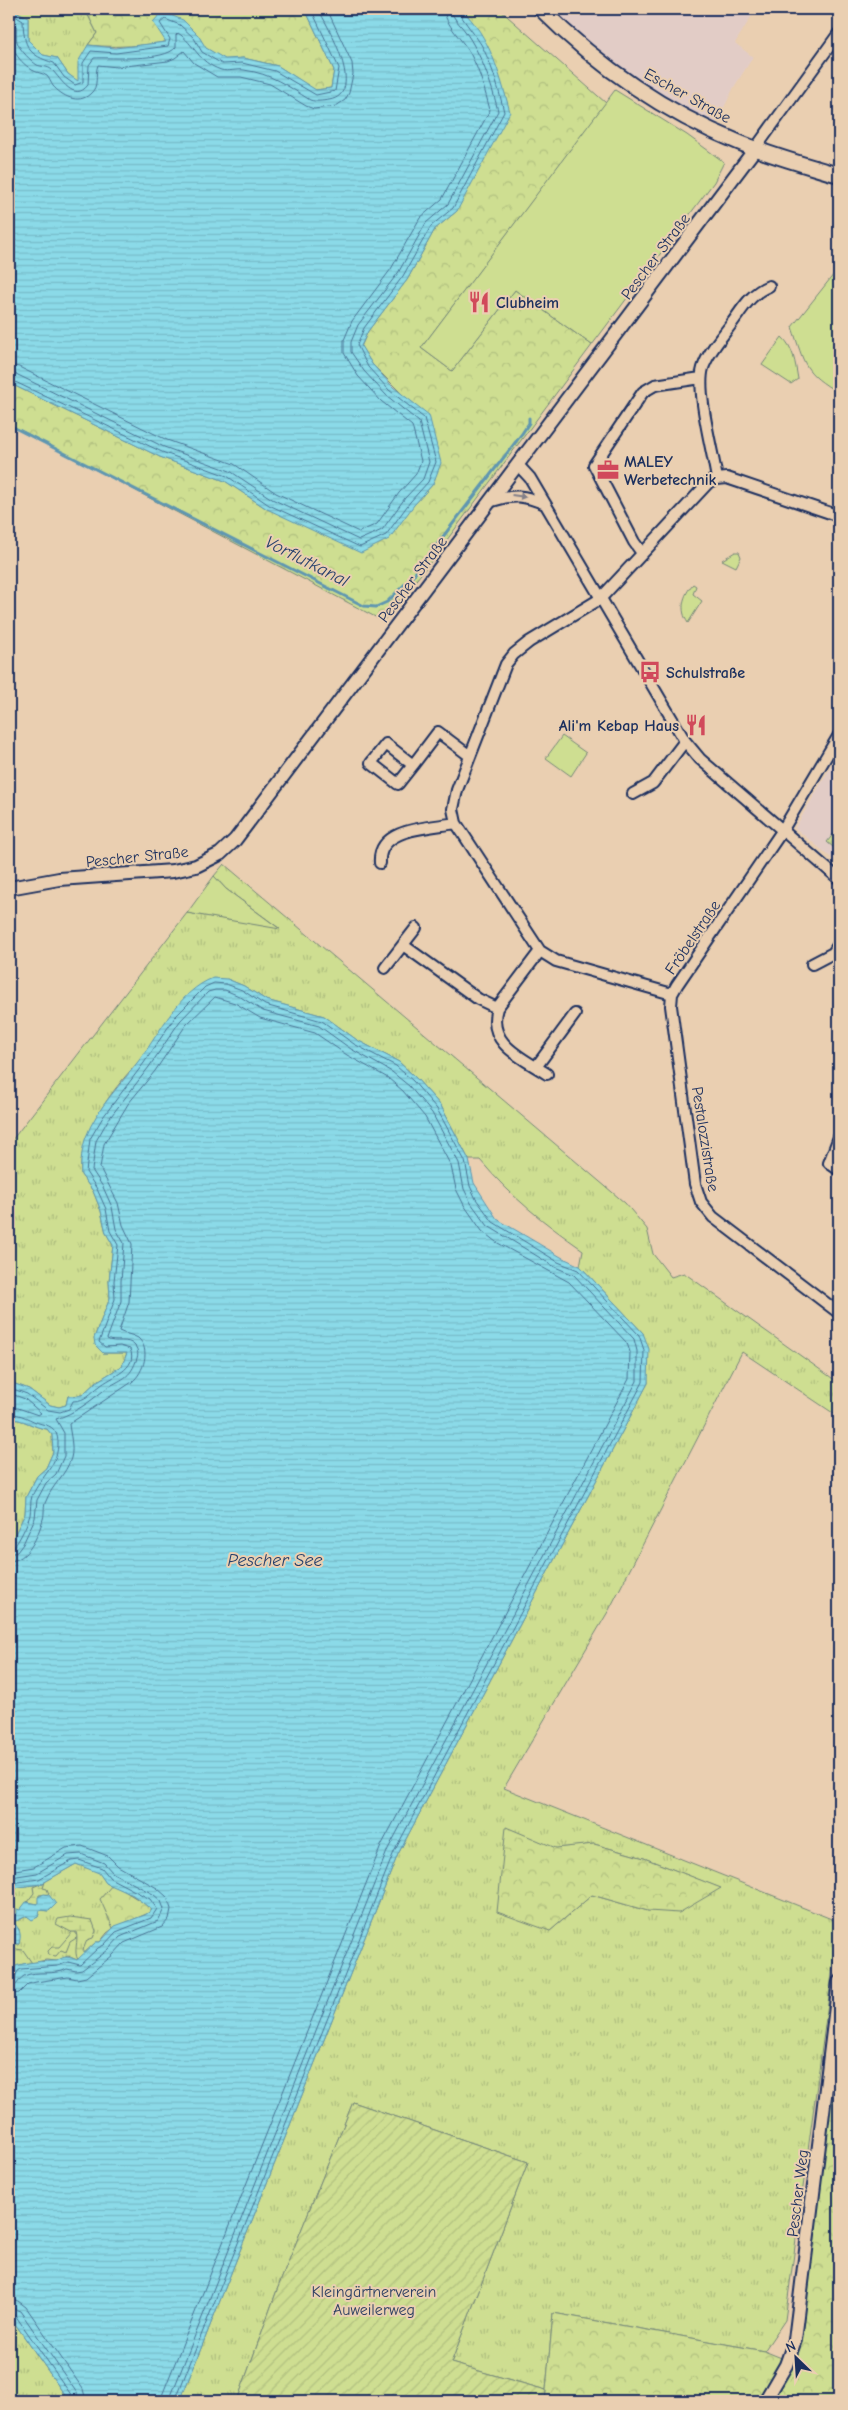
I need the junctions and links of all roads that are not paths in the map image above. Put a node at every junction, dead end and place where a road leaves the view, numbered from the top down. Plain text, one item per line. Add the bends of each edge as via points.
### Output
1 (541, 9) edge
2 (839, 33) edge
3 (755, 149) junction
4 (839, 175) edge
5 (769, 286) dead end
6 (701, 378) junction
7 (518, 465) junction
8 (717, 479) junction
9 (492, 501) junction
10 (546, 504) junction
11 (839, 516) edge
12 (642, 554) junction
13 (600, 599) junction
14 (839, 735) edge
15 (685, 741) junction
16 (470, 756) junction
17 (413, 765) dead end
18 (633, 794) dead end
19 (456, 822) junction
20 (782, 831) junction
21 (380, 863) dead end
22 (839, 879) edge
23 (9, 888) edge
24 (416, 928) dead end
25 (839, 944) edge
26 (403, 946) junction
27 (540, 951) junction
28 (812, 964) dead end
29 (385, 968) dead end
30 (672, 994) junction
31 (497, 1008) junction
32 (575, 1014) dead end
33 (536, 1067) junction
34 (547, 1074) dead end
35 (839, 1137) edge
36 (839, 1170) edge
37 (839, 1313) edge
38 (839, 1982) edge
39 (765, 2401) edge

1 - 3 main road, Escher Straße via 586,52 617,75 684,116
2 - 3 street
3 - 4 main road, Escher Straße
3 - 7 street, Pescher Straße
5 - 6 street via 750,298 708,357
6 - 8 street
6 - 12 street via 655,385 643,392 594,465
7 - 9 street, Pescher Straße
7 - 10 street via 527,473
8 - 11 street via 728,478
8 - 12 street via 709,482
9 -> 10 street via 510,495
9 - 23 street, Pescher Straße via 269,796 220,854 196,866 173,871 59,879
10 - 13 street
12 - 13 street
13 - 15 street
13 - 16 street via 528,642 514,654 498,681
14 - 20 street, Fröbelstraße
15 - 18 street via 653,783
15 - 20 street via 700,759
16 - 17 street via 438,732
16 - 19 street via 457,790 453,809
19 - 21 street via 394,836 384,843 379,854
19 - 27 street, Fröbelstraße
20 - 22 street
20 - 30 street, Fröbelstraße
24 - 26 street
25 - 28 street via 832,953
26 - 29 street
26 - 31 street via 478,999
27 - 30 street, Fröbelstraße via 556,961
27 - 31 street
30 - 37 street, Pestalozzistraße via 686,1122 695,1184 701,1202 713,1217
31 - 33 street via 494,1018 497,1037 504,1046
32 - 33 street
33 - 34 street
35 - 36 street via 830,1163
38 - 39 street, Pescher Weg via 795,2340 786,2365

